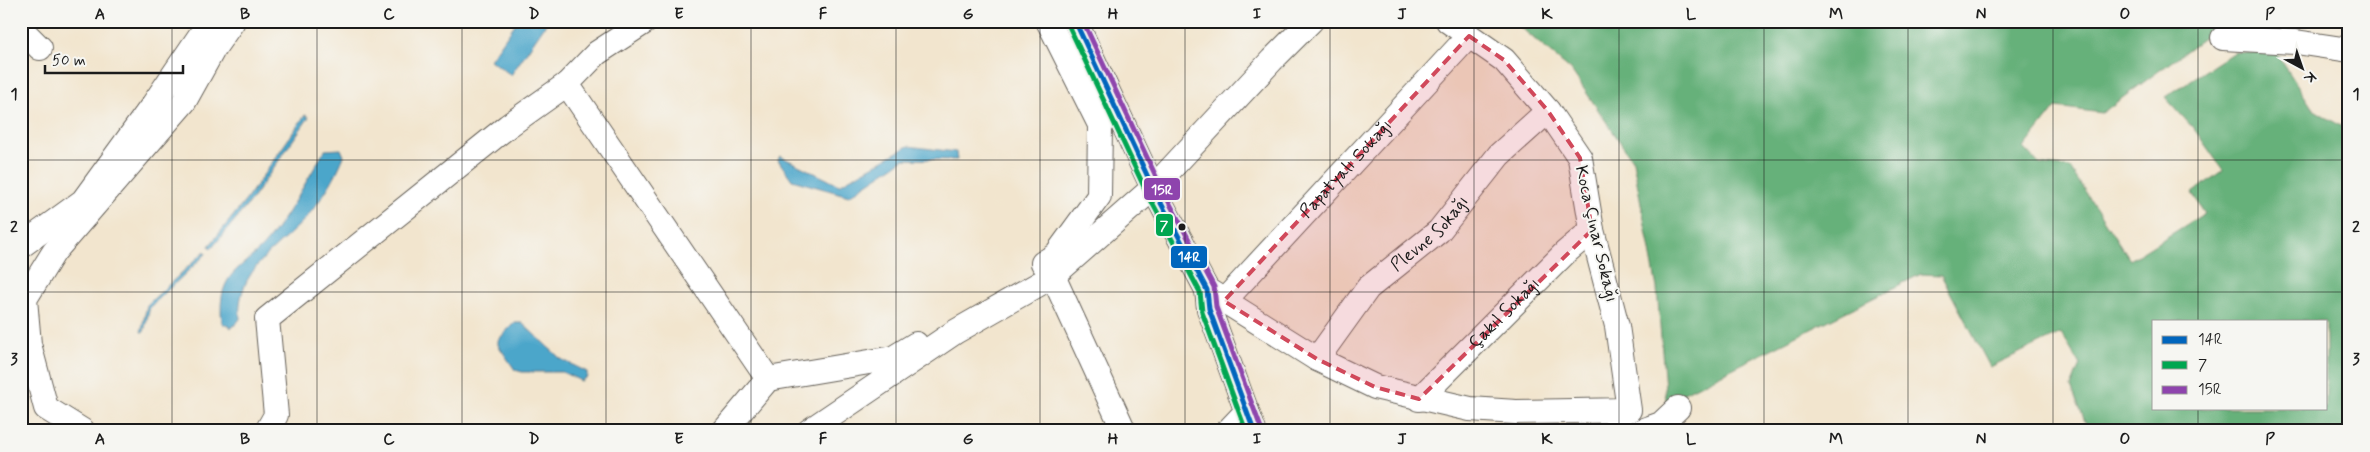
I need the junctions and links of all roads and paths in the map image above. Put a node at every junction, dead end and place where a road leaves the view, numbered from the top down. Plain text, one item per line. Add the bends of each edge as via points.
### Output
1 (210, 21) edge
2 (232, 21) edge
3 (646, 21) edge
4 (1048, 21) edge
5 (1075, 21) edge
6 (1312, 21) edge
7 (1448, 21) edge
8 (21, 29) edge
9 (1469, 36) junction
10 (2222, 38) dead end
11 (40, 48) dead end
12 (2349, 50) edge
13 (567, 84) junction
14 (1548, 111) junction
15 (1153, 188) junction
16 (1592, 230) junction
17 (21, 246) edge
18 (1052, 276) junction
19 (1215, 295) junction
20 (1317, 359) junction
21 (768, 379) junction
22 (1419, 399) junction
23 (1678, 408) dead end
24 (1250, 421) edge
25 (83, 431) edge
26 (267, 431) edge
27 (724, 431) edge
28 (809, 431) edge
29 (1124, 431) edge
30 (1228, 431) edge
31 (1640, 431) edge

1 - 17 street via 83,201
2 - 25 street via 184,102 54,252 25,299 29,344 46,408
3 - 13 street via 597,53
4 - 21 street via 1100,125 1099,196 1056,255 893,358
5 - 15 street
6 - 15 street
7 - 9 street, Koca Çınar Sokağı
8 - 11 street
9 - 14 street, Koca Çınar Sokağı via 1504,60
9 - 19 street, Papatyalı Sokağı
10 - 12 street via 2296,42
13 - 21 street
13 - 26 street via 508,126 267,319 276,415
14 - 16 street, Koca Çınar Sokağı via 1580,158
14 - 20 street, Plevne Sokağı via 1499,155 1439,231 1368,288
15 - 18 street
15 - 19 street
16 - 22 street, Çakıl Sokağı
16 - 22 street, Koca Çınar Sokağı via 1617,326 1629,410 1516,412 1470,409
18 - 28 street via 956,332
18 - 29 street
19 - 20 street
19 - 24 street via 1209,308
20 - 22 street via 1375,387
21 - 27 street
23 - 31 street via 1661,424
24 - 30 street

